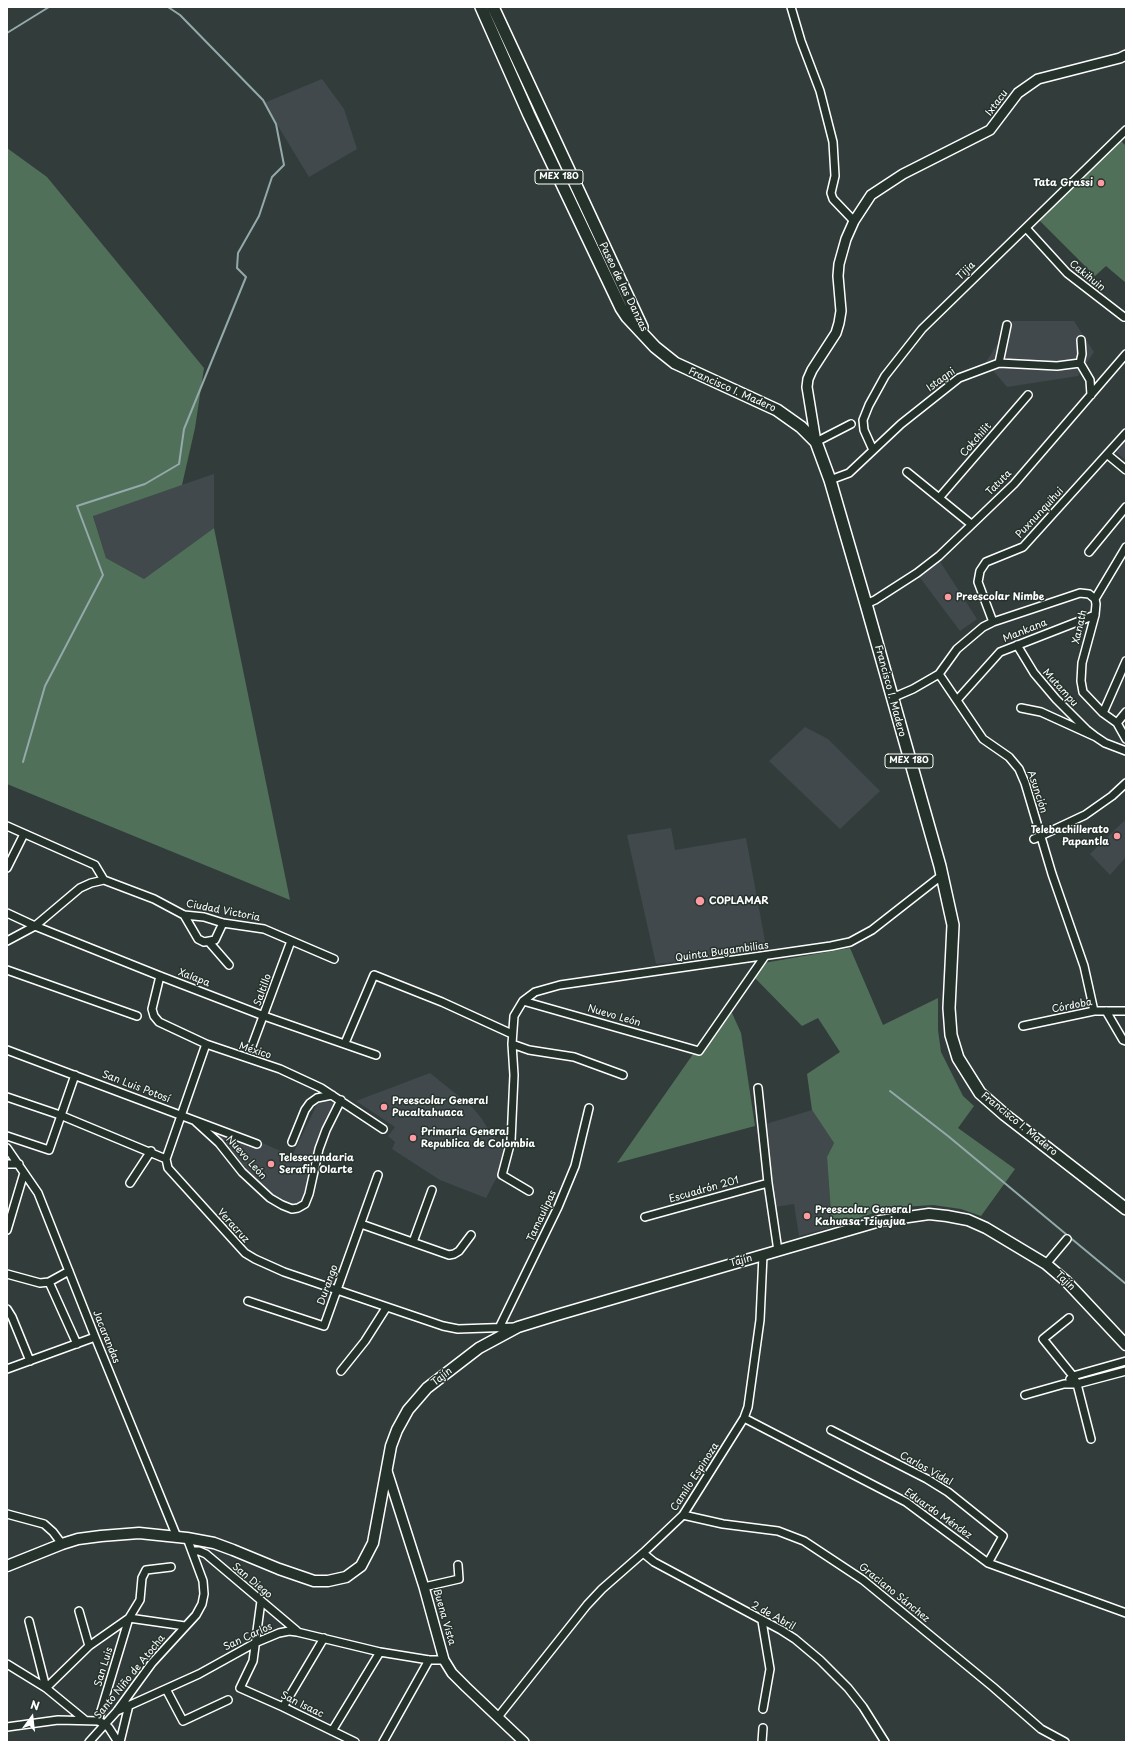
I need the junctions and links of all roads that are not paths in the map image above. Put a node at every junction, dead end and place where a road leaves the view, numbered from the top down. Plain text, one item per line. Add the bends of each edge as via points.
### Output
1 (481, 7) edge
2 (493, 7) edge
3 (790, 7) edge
4 (1126, 55) edge
5 (541, 110) junction
6 (530, 115) junction
7 (1126, 130) edge
8 (854, 221) junction
9 (1026, 228) junction
10 (1124, 318) dead end
11 (1007, 325) dead end
12 (648, 338) junction
13 (1081, 340) dead end
14 (1126, 354) edge
15 (999, 363) junction
16 (1080, 363) junction
17 (1091, 394) junction
18 (1028, 395) dead end
19 (851, 424) dead end
20 (1126, 433) edge
21 (816, 442) junction
22 (873, 450) junction
23 (1108, 455) junction
24 (1126, 470) edge
25 (907, 472) dead end
26 (830, 480) junction
27 (939, 498) junction
28 (1126, 507) edge
29 (971, 524) junction
30 (1126, 547) edge
31 (1089, 552) dead end
32 (1095, 599) junction
33 (866, 604) junction
34 (1095, 615) junction
35 (993, 622) junction
36 (1017, 646) junction
37 (1126, 661) edge
38 (939, 674) junction
39 (892, 698) junction
40 (957, 700) junction
41 (1021, 708) dead end
42 (1126, 712) edge
43 (1103, 713) junction
44 (1116, 722) junction
45 (1096, 737) junction
46 (1126, 739) edge
47 (1126, 751) edge
48 (1125, 787) edge
49 (7, 826) edge
50 (24, 834) junction
51 (1037, 837) junction
52 (7, 868) edge
53 (941, 876) junction
54 (104, 880) junction
55 (7, 913) edge
56 (184, 915) junction
57 (223, 924) junction
58 (35, 926) junction
59 (7, 941) edge
60 (291, 941) junction
61 (209, 942) junction
62 (765, 956) junction
63 (334, 959) dead end
64 (229, 965) dead end
65 (7, 970) edge
66 (160, 976) junction
67 (523, 1000) junction
68 (1094, 1011) junction
69 (1106, 1011) junction
70 (1126, 1011) edge
71 (137, 1016) dead end
72 (264, 1016) junction
73 (1023, 1026) dead end
74 (512, 1034) junction
75 (1126, 1041) edge
76 (345, 1043) junction
77 (206, 1044) junction
78 (512, 1044) junction
79 (252, 1046) dead end
80 (7, 1050) edge
81 (376, 1055) dead end
82 (75, 1075) junction
83 (623, 1075) dead end
84 (758, 1088) dead end
85 (332, 1095) junction
86 (7, 1097) edge
87 (341, 1100) junction
88 (589, 1108) dead end
89 (60, 1115) junction
90 (182, 1115) junction
91 (196, 1121) junction
92 (383, 1129) dead end
93 (7, 1136) edge
94 (292, 1142) dead end
95 (257, 1144) dead end
96 (7, 1148) edge
97 (151, 1152) junction
98 (166, 1159) junction
99 (7, 1164) edge
100 (19, 1164) junction
101 (24, 1173) junction
102 (378, 1176) dead end
103 (130, 1183) dead end
104 (768, 1183) junction
105 (432, 1190) dead end
106 (529, 1191) dead end
107 (1126, 1209) edge
108 (645, 1217) dead end
109 (361, 1224) junction
110 (7, 1230) edge
111 (471, 1235) dead end
112 (1067, 1239) dead end
113 (413, 1242) junction
114 (778, 1251) junction
115 (763, 1255) junction
116 (1046, 1264) junction
117 (69, 1271) junction
118 (7, 1274) edge
119 (49, 1282) junction
120 (336, 1290) junction
121 (248, 1301) dead end
122 (386, 1308) junction
123 (7, 1309) edge
124 (1069, 1318) dead end
125 (518, 1327) junction
126 (500, 1328) junction
127 (95, 1337) junction
128 (77, 1344) junction
129 (1126, 1345) edge
130 (30, 1361) junction
131 (1126, 1361) edge
132 (1104, 1367) junction
133 (7, 1369) edge
134 (342, 1371) dead end
135 (1126, 1371) edge
136 (1073, 1376) junction
137 (1106, 1376) junction
138 (1064, 1384) junction
139 (1077, 1384) junction
140 (1025, 1395) dead end
141 (744, 1418) junction
142 (831, 1430) dead end
143 (1090, 1438) dead end
144 (387, 1471) junction
145 (7, 1514) edge
146 (683, 1515) junction
147 (182, 1537) junction
148 (62, 1544) junction
149 (192, 1551) junction
150 (643, 1554) junction
151 (988, 1563) junction
152 (458, 1565) dead end
153 (7, 1566) edge
154 (171, 1567) dead end
155 (424, 1587) junction
156 (261, 1601) junction
157 (79, 1611) dead end
158 (1126, 1613) edge
159 (129, 1618) junction
160 (29, 1621) dead end
161 (762, 1621) junction
162 (185, 1626) junction
163 (297, 1632) junction
164 (324, 1638) junction
165 (255, 1643) junction
166 (89, 1646) junction
167 (380, 1652) junction
168 (429, 1660) junction
169 (444, 1660) junction
170 (7, 1664) edge
171 (46, 1688) junction
172 (166, 1689) junction
173 (228, 1700) dead end
174 (130, 1705) junction
175 (283, 1707) junction
176 (763, 1709) dead end
177 (117, 1711) junction
178 (498, 1717) junction
179 (85, 1720) junction
180 (98, 1721) junction
181 (105, 1724) junction
182 (7, 1727) edge
183 (763, 1728) dead end
184 (332, 1731) junction
185 (89, 1742) edge
186 (119, 1742) edge
187 (355, 1742) edge
188 (382, 1742) edge
189 (524, 1742) edge
190 (762, 1742) edge
191 (885, 1742) edge
192 (1065, 1742) edge

1 - 6 main road, Paseo de las Danzas / MEX 180
2 - 5 main road, Paseo de las Danzas / MEX 180
3 - 8 street via 820,90 833,142 834,176 831,193 833,199
4 - 8 street, Ixtacu via 1038,79 1018,93 990,130 903,174 871,194
5 - 6 main road
5 - 12 main road, Paseo de las Danzas / MEX 180
6 - 12 main road, Paseo de las Danzas / MEX 180 via 621,308
7 - 9 street, Tijia
8 - 21 street via 846,238 838,276 840,323 808,379
9 - 10 street, Cakihuin via 1067,273
9 - 22 street, Tijia via 922,329 885,376 864,420 864,430
11 - 15 street
12 - 21 main road, Francisco I. Madero / MEX 180 via 675,363 777,410 801,427
13 - 16 street
14 - 17 street, Tatuta
15 - 16 street, Istagni via 1057,366
15 - 22 street, Istagni via 959,378
16 - 17 street via 1090,380
17 - 29 street, Tatuta via 1014,484
18 - 27 street, Cokchilit
19 - 21 street
20 - 23 street, Puxnunquihui
21 - 26 main road, Francisco I. Madero / MEX 180
22 - 26 street, Istagni via 848,472
23 - 24 street
23 - 35 street, Puxnunquihui via 1023,547 986,562 980,571 978,582
25 - 27 street
26 - 33 main road, Francisco I. Madero / MEX 180
27 - 29 street
28 - 31 street
29 - 33 street, Tatuta via 939,556 876,600
30 - 32 street
32 - 34 street, Xanath
32 - 35 street, Xanath via 1089,594 1080,593
33 - 39 main road, Francisco I. Madero / MEX 180
34 - 36 street, Mankana
34 - 43 street, Xanath via 1082,663 1081,681 1083,692
35 - 38 street, Xanath via 957,649
36 - 40 street, Mankana via 1000,652
36 - 45 street, Mutampu via 1034,673 1056,700
37 - 43 street
38 - 39 street, Xanath
38 - 40 street, Asunción
39 - 53 main road, Francisco I. Madero / MEX 180
40 - 51 street, Asunción via 983,739 1009,757 1019,769
41 - 45 street, Mutampu via 1041,712
42 - 44 street
43 - 44 street, Xanath
44 - 46 street
45 - 47 street, Mutampu
48 - 51 street via 1085,815
49 - 50 street
50 - 52 street
50 - 54 street via 95,865
51 - 68 street, Asunción via 1084,966
53 - 62 street, Quinta Bugambilias via 872,930 850,942
53 - 107 main road, Francisco I. Madero / MEX 180 via 953,925 949,1008 951,1035 958,1058 980,1093
54 - 56 street, Ciudad Victoria via 154,899
54 - 58 street via 80,888
55 - 58 street, Xalapa
56 - 57 street, Ciudad Victoria via 204,917
56 - 61 street via 198,939
57 - 60 street, Ciudad Victoria via 264,929
57 - 61 street via 215,940
58 - 59 street
58 - 66 street, Xalapa
60 - 63 street, Ciudad Victoria
60 - 72 street, Saltillo
61 - 64 street
62 - 67 street, Quinta Bugambilias via 560,985 535,992
62 - 67 street, Nuevo León via 699,1051
65 - 71 street
66 - 72 street, Xalapa
66 - 77 street, México via 152,1009 154,1016 159,1022
67 - 74 street via 514,1016
68 - 69 street, Córdoba
68 - 73 street, Córdoba
69 - 70 street, Córdoba
69 - 75 street
72 - 76 street, Xalapa
72 - 79 street, Saltillo
74 - 76 street via 374,975
74 - 78 street
76 - 81 street, Xalapa
77 - 85 street, México via 280,1069
77 - 90 street
78 - 83 street via 529,1050 574,1057
78 - 106 street via 514,1074 511,1141 502,1176
80 - 82 street, San Luis Potosí
82 - 89 street
82 - 90 street, San Luis Potosí
84 - 104 street
85 - 87 street, México
85 - 94 street via 317,1098 310,1103
86 - 89 street
87 - 91 street, Nuevo León via 319,1149 313,1181 305,1204 298,1208 282,1206 270,1198 242,1172 219,1143
87 - 92 street, México
88 - 126 street, Tamaulipas via 574,1166 558,1208
89 - 93 street via 49,1150
89 - 97 street
90 - 91 street, San Luis Potosí
90 - 98 street
91 - 95 street, San Luis Potosí
96 - 100 street, Jacarandas
97 - 98 street
97 - 103 street
98 - 120 street, Veracruz via 168,1168 244,1253 284,1272
99 - 100 street
100 - 101 street, Jacarandas
101 - 110 street
101 - 117 street, Jacarandas via 38,1193
102 - 109 street, Durango
104 - 108 street, Escuadrón 201
104 - 114 street
105 - 113 street
109 - 113 street
109 - 120 street, Durango
111 - 113 street via 459,1251 449,1255
112 - 116 street
114 - 115 main road, Tajín
114 - 116 main road, Tajín via 880,1221 929,1214 968,1220 1006,1239
115 - 125 main road, Tajín
115 - 141 street, Camilo Espinoza via 760,1320 748,1407
116 - 129 main road, Tajín via 1066,1281
117 - 119 street
117 - 127 street, Jacarandas
118 - 119 street via 40,1283
119 - 128 street
120 - 121 street, Durango via 324,1326
120 - 122 street, Veracruz
122 - 126 street, Veracruz via 458,1329
122 - 134 street
123 - 130 street
124 - 136 street via 1043,1339
125 - 126 street, Veracruz
125 - 144 main road, Tajín via 479,1348 427,1388 408,1410 397,1430 391,1446
127 - 128 street
127 - 147 street, Jacarandas
128 - 130 street
130 - 133 street
131 - 132 street
132 - 136 street
132 - 137 street
135 - 137 street
136 - 138 street
136 - 139 street
137 - 139 street
138 - 139 street
138 - 140 street
139 - 143 street
141 - 146 street, Camilo Espinoza
141 - 151 street, Eduardo Méndez via 906,1502
142 - 151 street, Carlos Vidal via 948,1492 1003,1536
144 - 147 main road, Tajín via 370,1550 361,1566 346,1577 314,1581 214,1543
144 - 155 street, Buena Vista
145 - 148 street via 44,1524
146 - 150 street, Camilo Espinoza
146 - 192 street, Graciano Sánchez via 723,1524 778,1531 809,1545 863,1580 1041,1729
147 - 148 main road, Tajín via 139,1533 101,1536
147 - 149 street, Santo Niño de Atocha
148 - 153 main road, Tajín
149 - 156 street, San Diego via 206,1554
149 - 162 street, Santo Niño de Atocha via 203,1581 204,1594 196,1615
150 - 161 street, 2 de Abril
150 - 178 street, Camilo Espinoza via 587,1605
151 - 158 street, Eduardo Méndez
152 - 155 street via 459,1578
154 - 159 street via 146,1570 142,1578 140,1600
155 - 169 street, Buena Vista
156 - 163 street, San Diego
156 - 165 street
157 - 166 street
159 - 162 street
159 - 166 street
159 - 180 street, San Luis
160 - 171 street
161 - 176 street via 770,1669
161 - 191 street, 2 de Abril via 781,1630 820,1660 848,1688
162 - 177 street, Santo Niño de Atocha via 152,1663
163 - 164 street, San Carlos
163 - 165 street, San Carlos via 279,1633
164 - 167 street, San Carlos
164 - 175 street
165 - 172 street, San Carlos
165 - 175 street, San Isaac via 253,1661 240,1688
166 - 171 street
167 - 168 street, San Carlos
167 - 184 street
168 - 169 street, San Carlos
168 - 188 street
169 - 178 street, Buena Vista via 452,1673
170 - 171 street
171 - 179 street
172 - 173 street via 183,1721
172 - 174 street, San Carlos
174 - 177 street, San Carlos
174 - 186 street
175 - 184 street, San Isaac
177 - 181 street, Santo Niño de Atocha
178 - 189 street, Buena Vista
179 - 180 street
179 - 182 street via 58,1720
180 - 181 street
181 - 185 street, Santo Niño de Atocha
181 - 186 street
183 - 190 street
184 - 187 street, San Isaac

